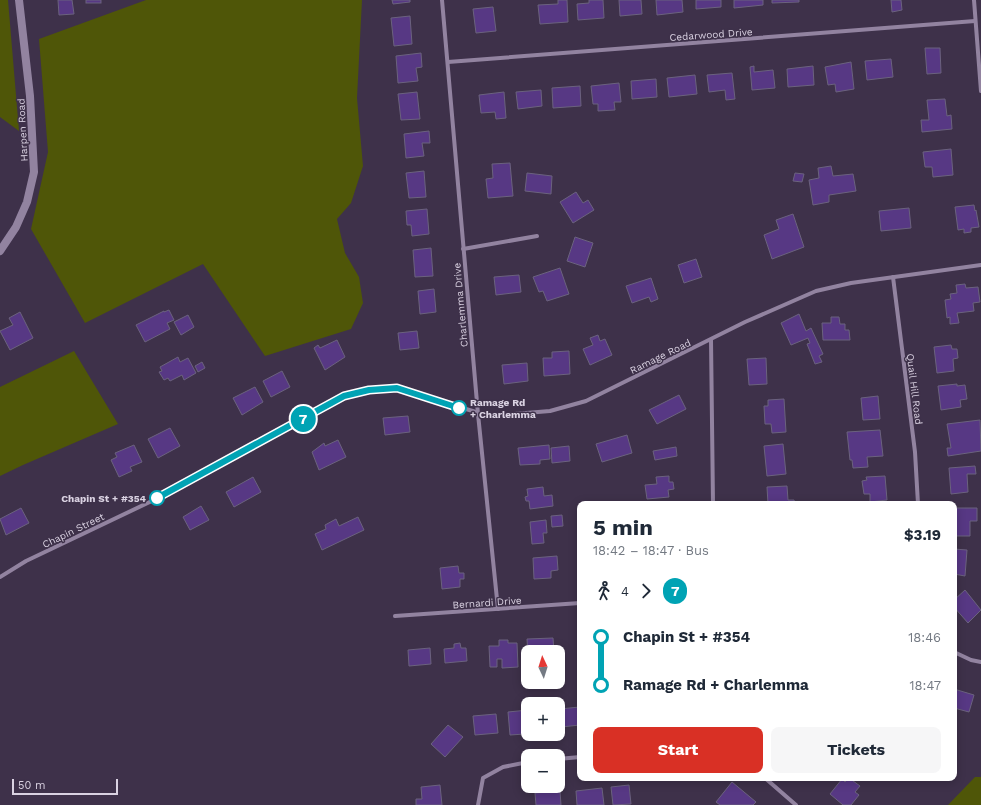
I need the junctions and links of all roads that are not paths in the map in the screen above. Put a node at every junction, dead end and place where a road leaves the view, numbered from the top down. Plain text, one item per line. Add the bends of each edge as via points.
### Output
1 (19, 0) edge
2 (442, 0) edge
3 (974, 0) edge
4 (975, 21) junction
5 (448, 62) junction
6 (981, 91) edge
7 (537, 236) dead end
8 (463, 249) junction
9 (0, 251) edge
10 (981, 265) edge
11 (892, 277) junction
12 (710, 340) junction
13 (344, 396) joint
14 (478, 414) junction
15 (713, 501) edge
16 (918, 501) edge
17 (0, 578) edge
18 (577, 603) edge
19 (498, 609) junction
20 (395, 616) dead end
21 (957, 653) edge
22 (981, 662) edge
23 (577, 757) edge
24 (565, 758) edge
25 (521, 763) edge
26 (768, 781) edge
27 (478, 805) edge
28 (796, 805) edge

1 - 9 street, Harpen Road via 30,96 34,172 27,202 16,227
2 - 5 street, Charlemma Drive
3 - 4 street
4 - 5 street, Cedarwood Drive
4 - 6 street
5 - 8 street, Charlemma Drive
7 - 8 street
8 - 14 street, Charlemma Drive
10 - 11 street, Ramage Road
11 - 12 street, Ramage Road via 816,291
11 - 16 street, Quail Hill Road via 915,452
12 - 14 street, Ramage Road via 586,401 550,411 489,416
12 - 15 street
13 - 14 street, Ramage Road via 369,390 397,388
13 - 17 street, Chapin Street via 179,488 26,561
14 - 19 street, Charlemma Drive
18 - 19 street, Bernardi Drive
19 - 20 street, Bernardi Drive
21 - 22 street
23 - 24 street
25 - 27 street via 503,767 483,778
26 - 28 street

